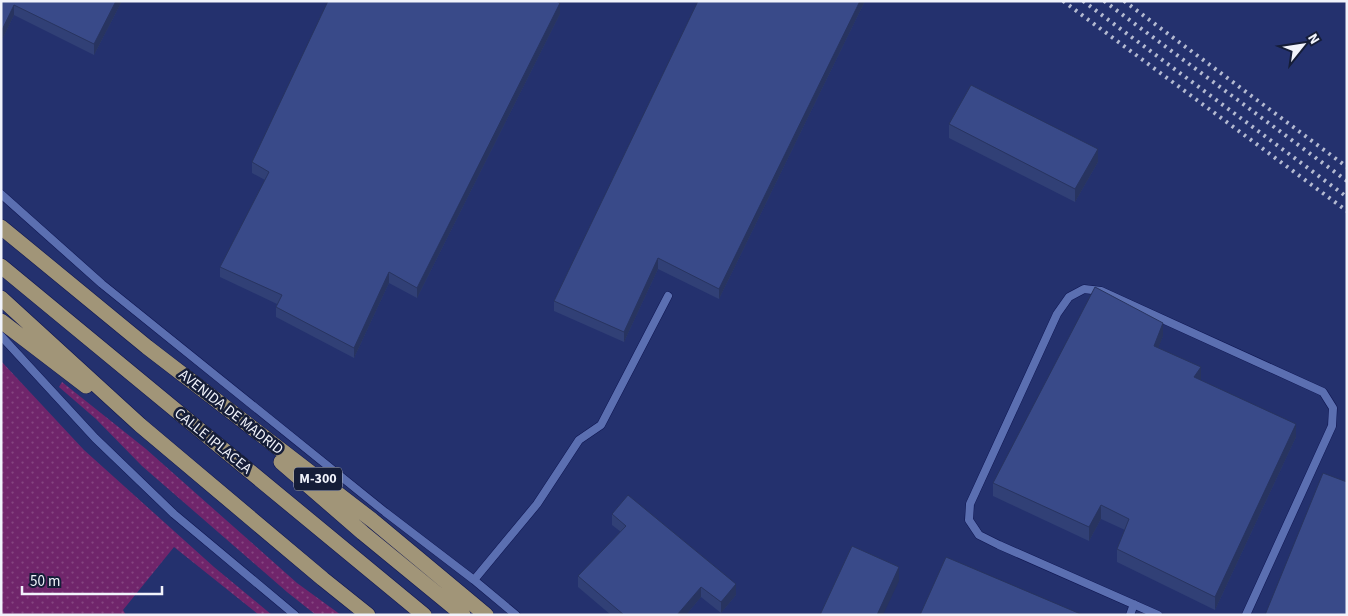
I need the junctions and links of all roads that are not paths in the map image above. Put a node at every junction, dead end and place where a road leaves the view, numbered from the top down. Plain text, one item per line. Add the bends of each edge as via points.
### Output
1 (1, 194) edge
2 (1, 227) edge
3 (1, 266) edge
4 (668, 296) dead end
5 (1, 298) edge
6 (1, 321) edge
7 (1, 336) edge
8 (147, 348) junction
9 (140, 425) junction
10 (474, 580) junction
11 (1134, 604) junction
12 (295, 615) edge
13 (368, 615) edge
14 (424, 615) edge
15 (463, 615) edge
16 (486, 615) edge
17 (516, 615) edge
18 (1130, 615) edge
19 (1158, 615) edge
20 (1246, 615) edge

1 - 10 lane via 110,290 377,506
2 - 8 main road, AVENIDA DE MADRID / M-300
3 - 14 main road, CALLE IPLACEA
4 - 10 lane via 601,425 580,440 537,504
5 - 9 main road
6 - 9 main road
7 - 12 lane via 95,438 174,514
8 - 15 main road, CALLE IPLACEA
8 - 16 main road, AVENIDA DE MADRID / M-300 via 372,520
9 - 13 main road
10 - 17 lane
11 - 18 lane
11 - 19 lane
11 - 20 lane via 999,545 980,535 969,520 970,504 1058,314 1070,297 1084,289 1101,291 1323,392 1333,408 1332,426

